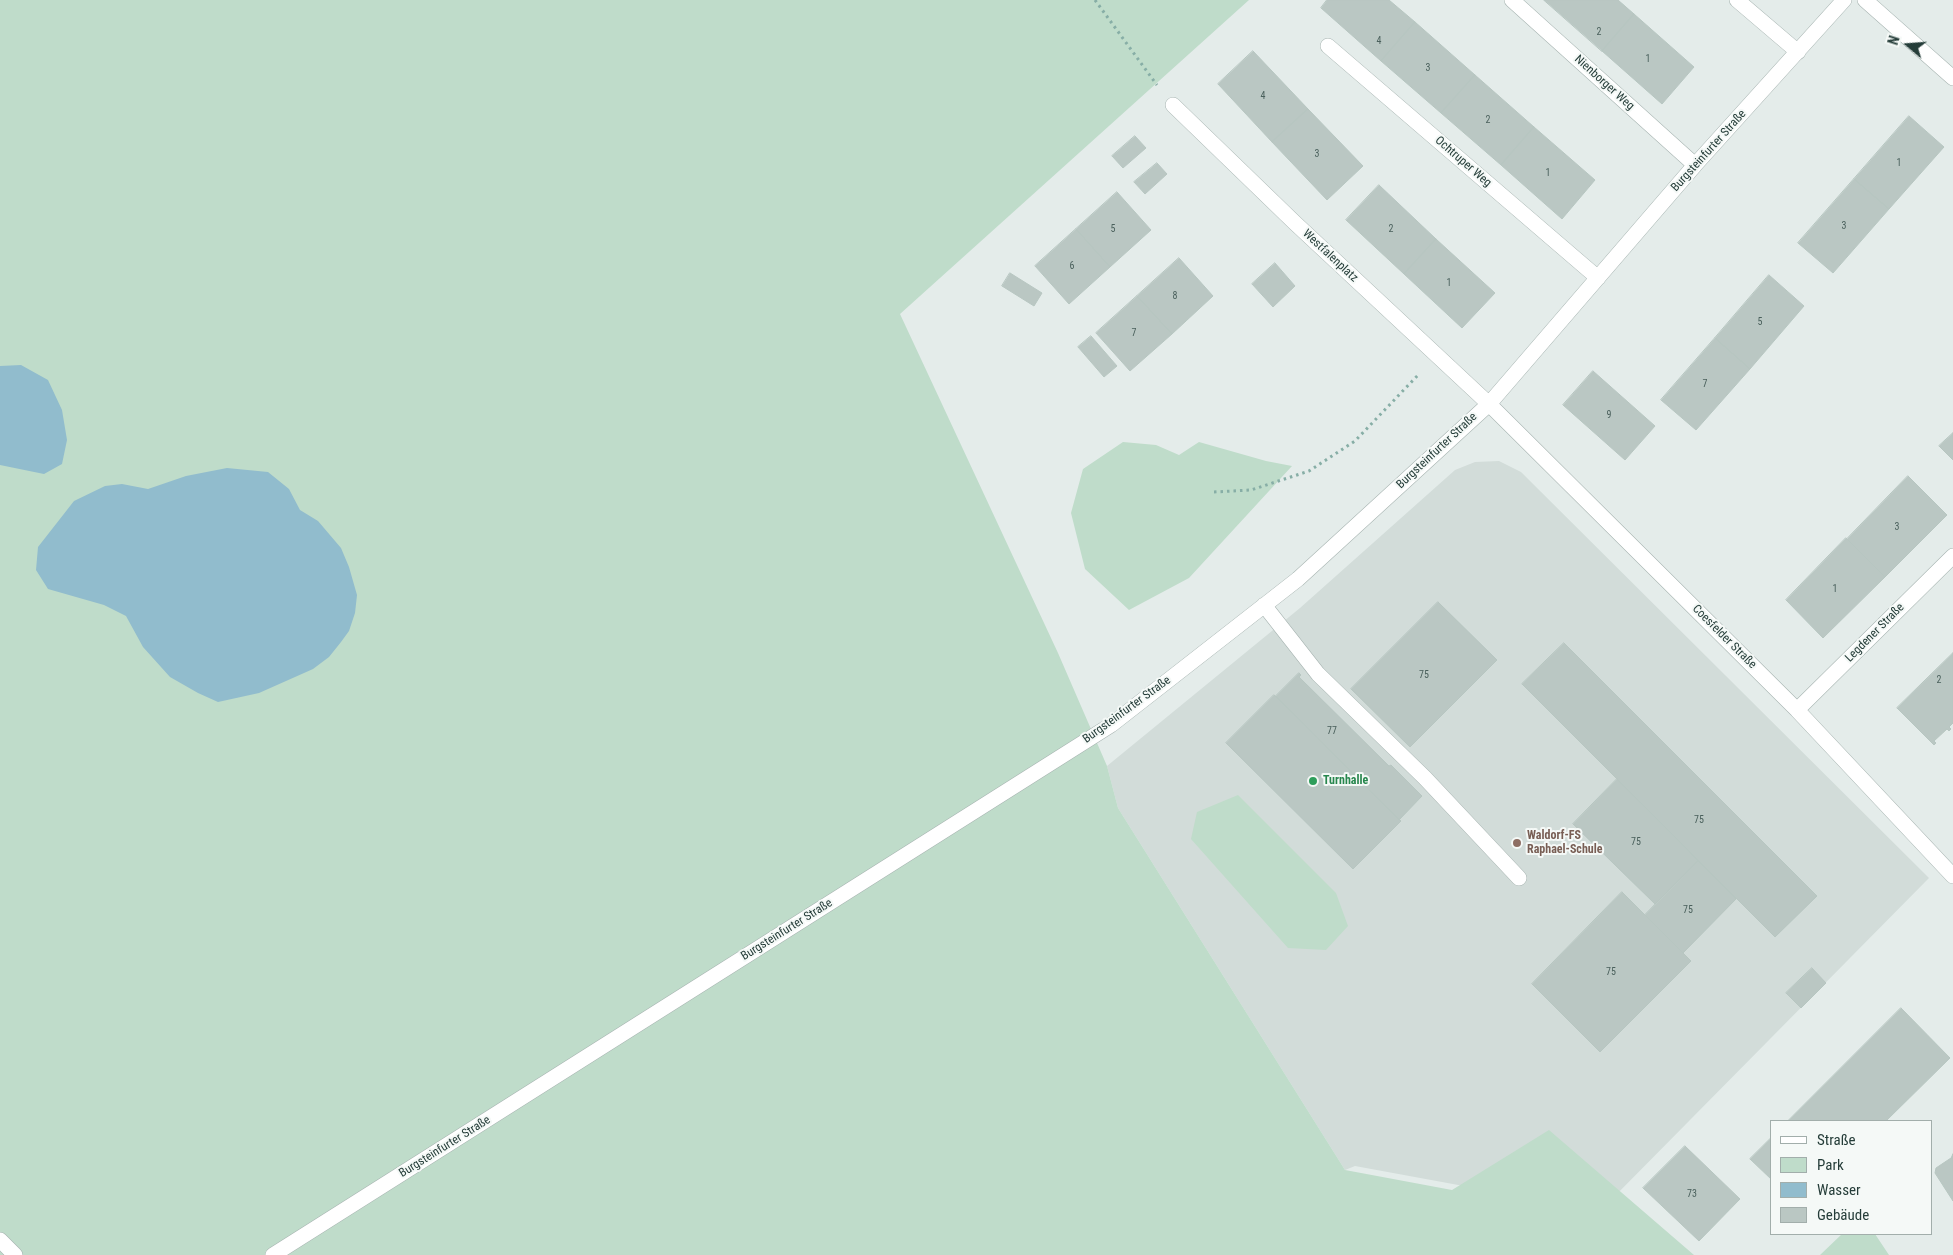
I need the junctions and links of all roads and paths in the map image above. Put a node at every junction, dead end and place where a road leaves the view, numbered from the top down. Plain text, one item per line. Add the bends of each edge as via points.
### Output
1 (1095, 0) edge
2 (1512, 0) edge
3 (1736, 0) edge
4 (1844, 0) edge
5 (1865, 0) edge
6 (1328, 46) dead end
7 (1798, 52) junction
8 (1953, 78) edge
9 (1173, 106) joint
10 (1695, 166) junction
11 (1598, 278) junction
12 (1436, 355) junction
13 (1489, 404) junction
14 (1214, 492) dead end
15 (1953, 556) edge
16 (1264, 605) junction
17 (1797, 710) junction
18 (1953, 876) edge
19 (1519, 878) dead end
20 (0, 1240) edge
21 (15, 1255) edge
22 (273, 1255) edge

1 - 9 path
2 - 10 street, Nienborger Weg
3 - 7 street
4 - 7 street, Burgsteinfurter Straße
5 - 8 street
6 - 11 street, Ochtruper Weg
7 - 10 street, Burgsteinfurter Straße
9 - 12 street, Westfalenplatz
10 - 11 street, Burgsteinfurter Straße
11 - 13 street, Burgsteinfurter Straße
12 - 13 street, Westfalenplatz
12 - 14 path via 1355,442 1309,471 1251,490
13 - 16 street, Burgsteinfurter Straße via 1298,579
13 - 17 street, Coesfelder Straße
15 - 17 street, Legdener Straße
16 - 19 street via 1318,674 1425,778
16 - 22 street, Burgsteinfurter Straße via 1111,725
17 - 18 street, Coesfelder Straße
20 - 21 street

